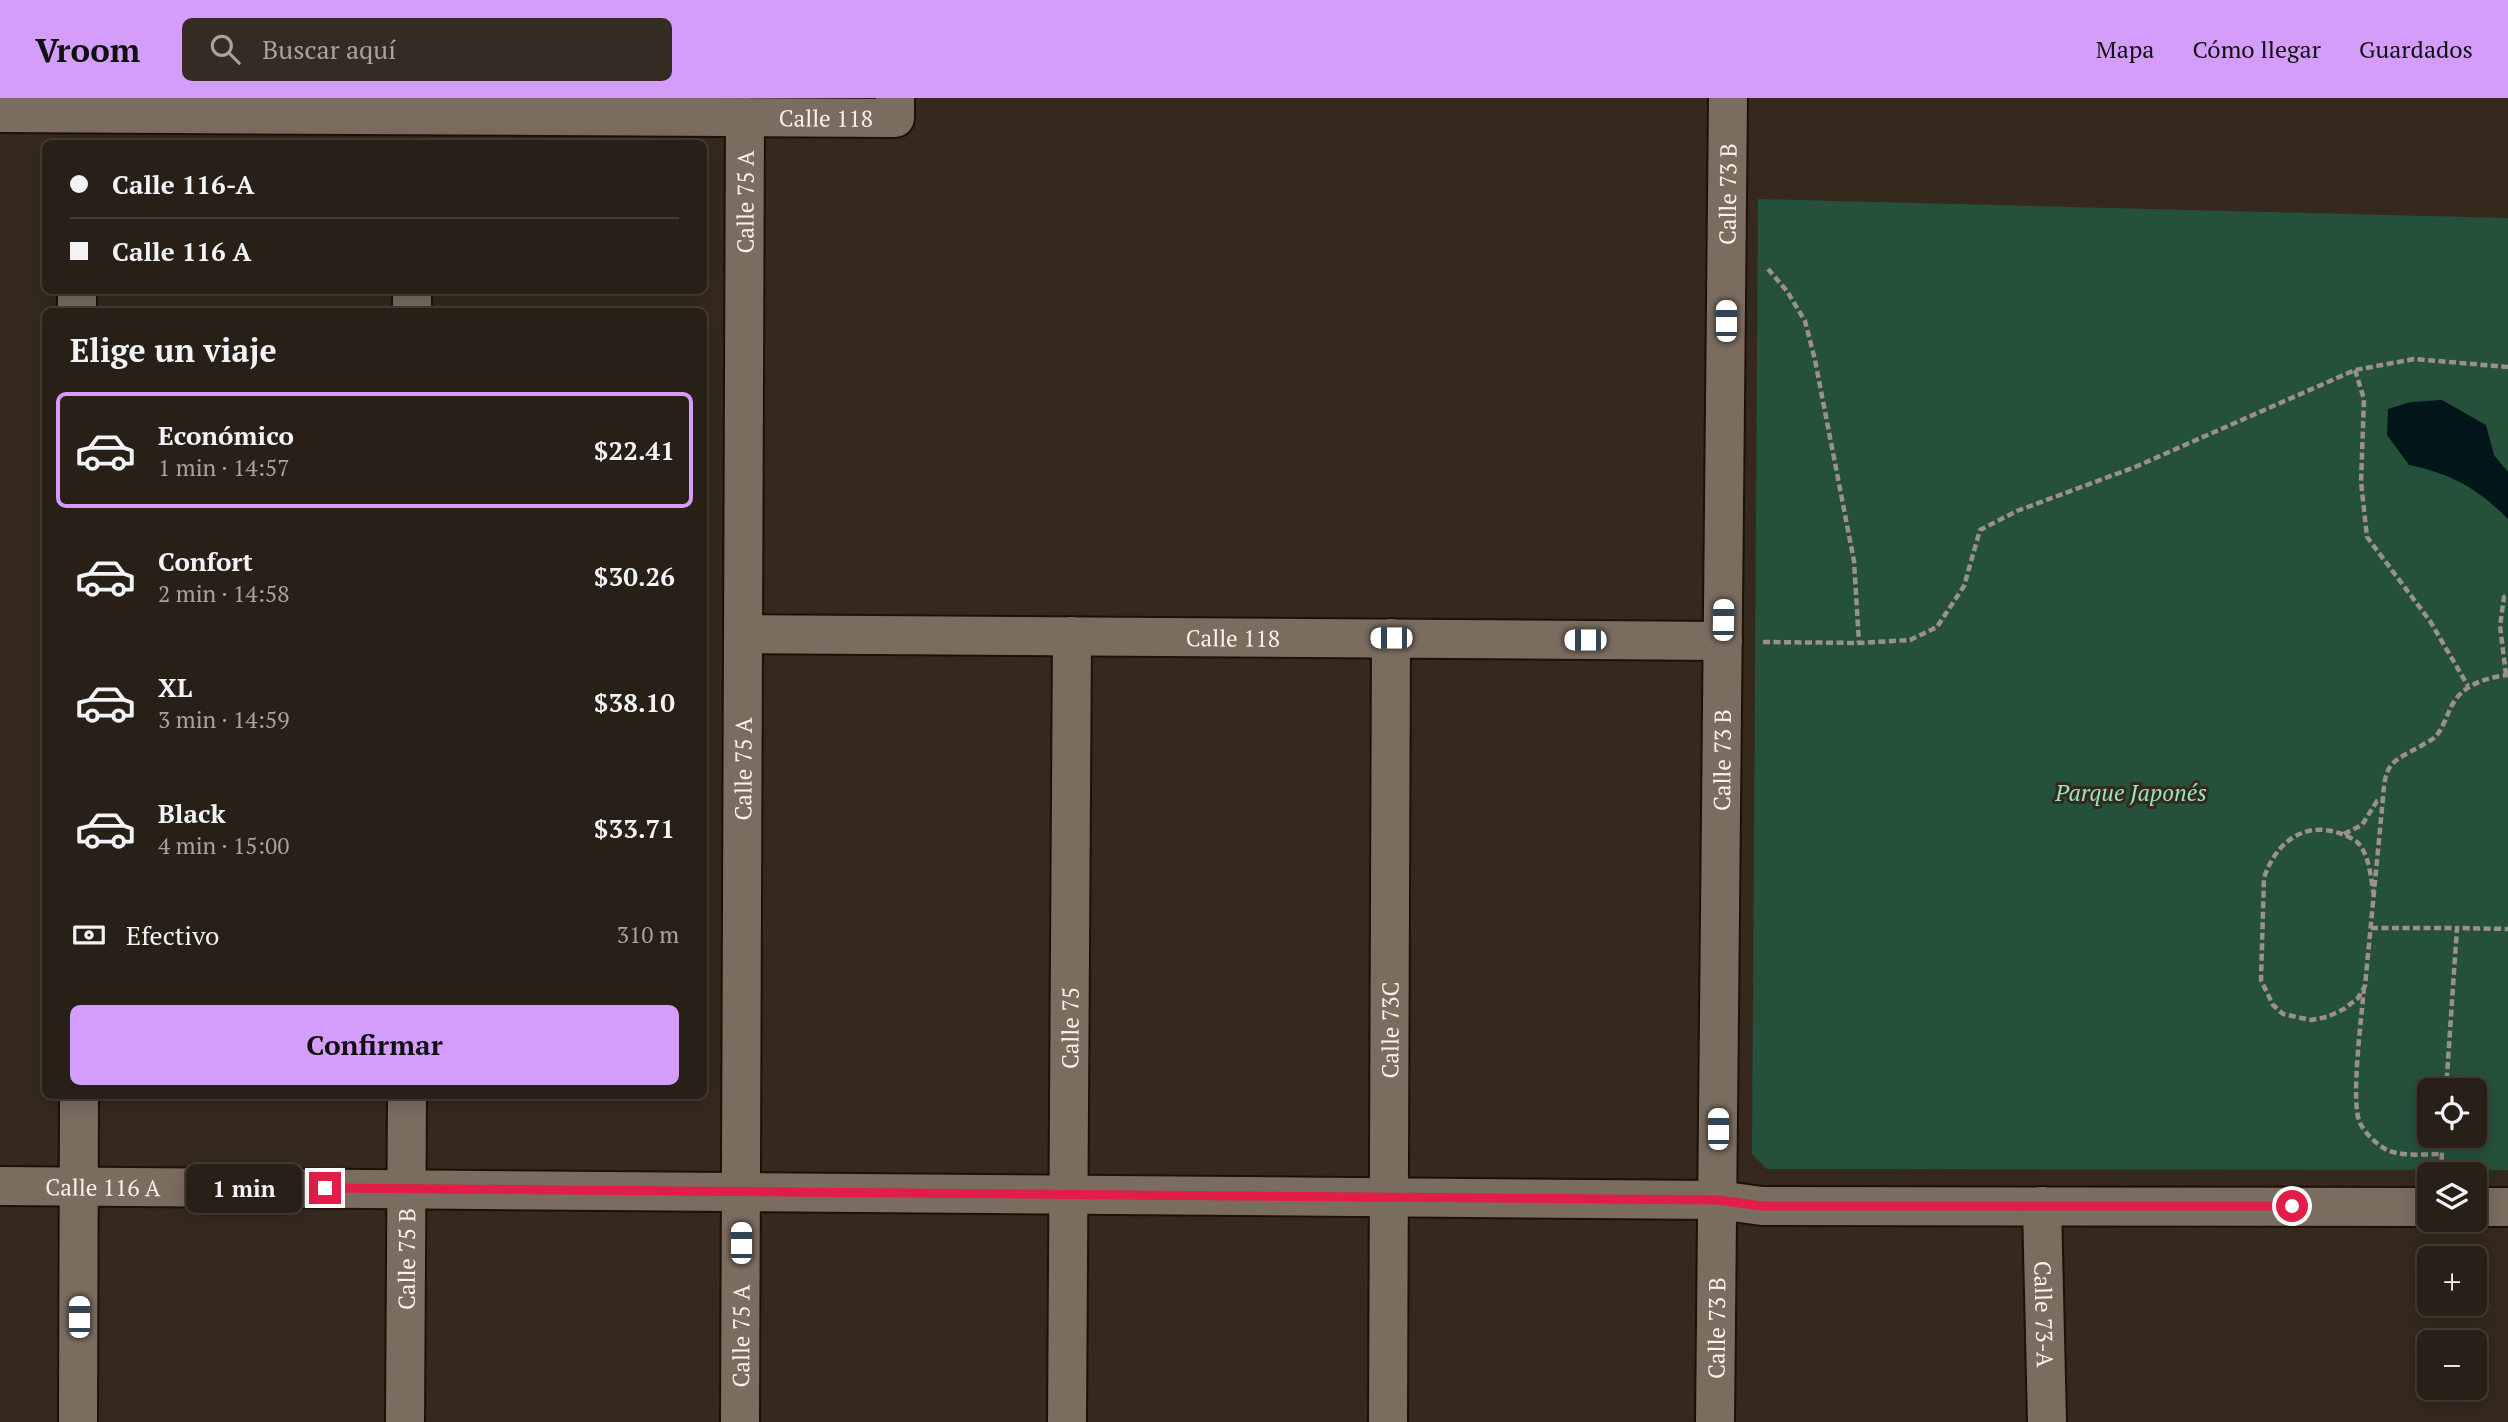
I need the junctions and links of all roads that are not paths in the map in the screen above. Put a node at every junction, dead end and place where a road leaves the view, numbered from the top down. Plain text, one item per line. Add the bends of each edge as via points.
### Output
1 (1728, 98) edge
2 (895, 108) edge
3 (0, 113) edge
4 (746, 117) junction
5 (77, 118) edge
6 (413, 129) edge
7 (743, 634) junction
8 (1072, 636) junction
9 (1391, 638) junction
10 (1737, 641) junction
11 (79, 1099) edge
12 (407, 1099) edge
13 (0, 1186) edge
14 (80, 1186) junction
15 (406, 1189) junction
16 (741, 1192) junction
17 (1068, 1195) junction
18 (1389, 1198) junction
19 (1717, 1200) junction
20 (2042, 1206) junction
21 (2417, 1207) edge
22 (2487, 1207) edge
23 (2508, 1207) edge
24 (78, 1422) edge
25 (405, 1422) edge
26 (740, 1422) edge
27 (1067, 1422) edge
28 (1388, 1422) edge
29 (1715, 1422) edge
30 (2046, 1422) edge

1 - 10 street, Calle 73 B
2 - 4 street, Calle 118
3 - 5 street, Calle 118
4 - 6 street, Calle 118
4 - 7 street, Calle 75 A
5 - 6 street, Calle 118
7 - 8 street, Calle 118
7 - 16 street, Calle 75 A
8 - 9 street, Calle 118
8 - 17 street, Calle 75
9 - 10 street, Calle 118
9 - 18 street, Calle 73C
10 - 19 street, Calle 73 B
11 - 14 street
12 - 15 street, Calle 75 B
13 - 14 street, Calle 116 A
14 - 15 street, Calle 116 A
14 - 24 street
15 - 16 street, Calle 116 A
15 - 25 street, Calle 75 B
16 - 17 street, Calle 116 A
16 - 26 street, Calle 75 A
17 - 18 street, Calle 116 A
17 - 27 street, Calle 75
18 - 19 street, Calle 116 A
18 - 28 street, Calle 73C
19 - 20 street, Calle 116 A via 1762,1206
19 - 29 street, Calle 73 B
20 - 21 street, Calle 116 A
20 - 30 street, Calle 73-A
22 - 23 street

